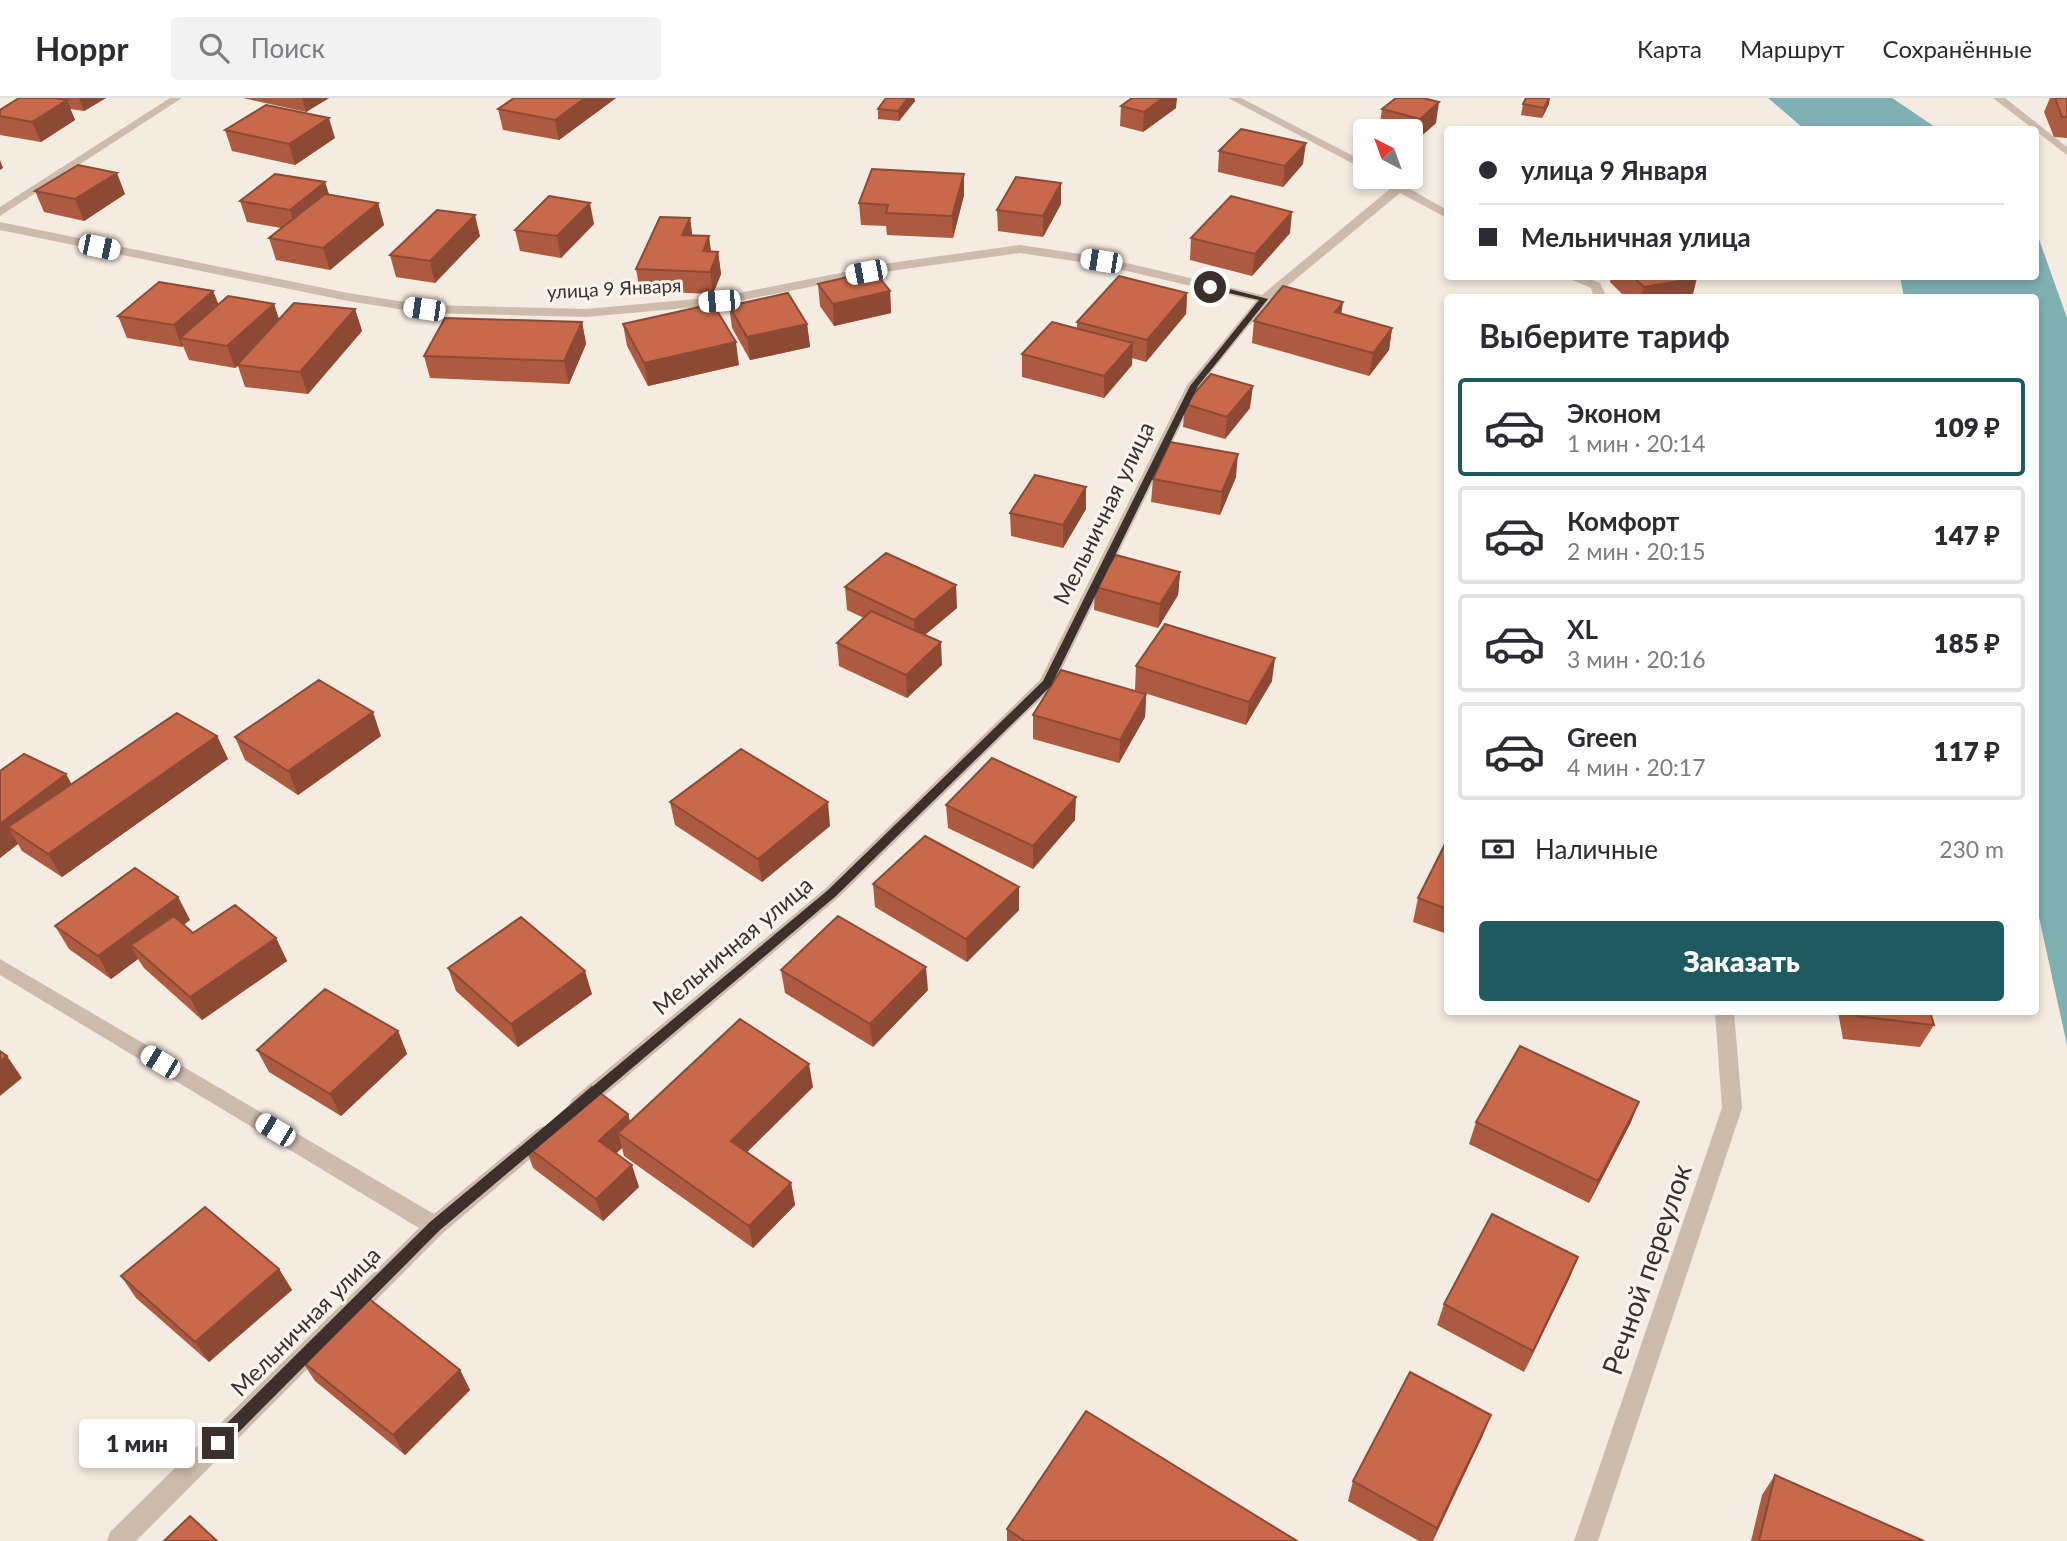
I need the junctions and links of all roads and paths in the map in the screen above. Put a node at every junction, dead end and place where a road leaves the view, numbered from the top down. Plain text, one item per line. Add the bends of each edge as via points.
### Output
1 (177, 98) edge
2 (1233, 98) edge
3 (1998, 98) edge
4 (2034, 126) edge
5 (2039, 130) edge
6 (2067, 152) edge
7 (1353, 161) edge
8 (1397, 189) edge
9 (1400, 189) edge
10 (0, 212) edge
11 (1444, 213) edge
12 (0, 226) edge
13 (1580, 280) edge
14 (1599, 294) edge
15 (1264, 299) junction
16 (0, 966) edge
17 (1724, 1015) edge
18 (435, 1226) junction
19 (119, 1541) edge
20 (1586, 1541) edge

1 - 10 street
2 - 7 street
3 - 4 street
5 - 6 street
8 - 15 street
9 - 11 street
12 - 15 street, улица 9 Января via 334,295 424,309 586,313 719,301 890,267 1020,249 1101,261
13 - 14 street via 1596,286
15 - 18 street, Мельничная улица via 1194,386 1047,683 832,893
16 - 18 street
17 - 20 street, Речной переулок via 1732,1108
18 - 19 street, Мельничная улица

